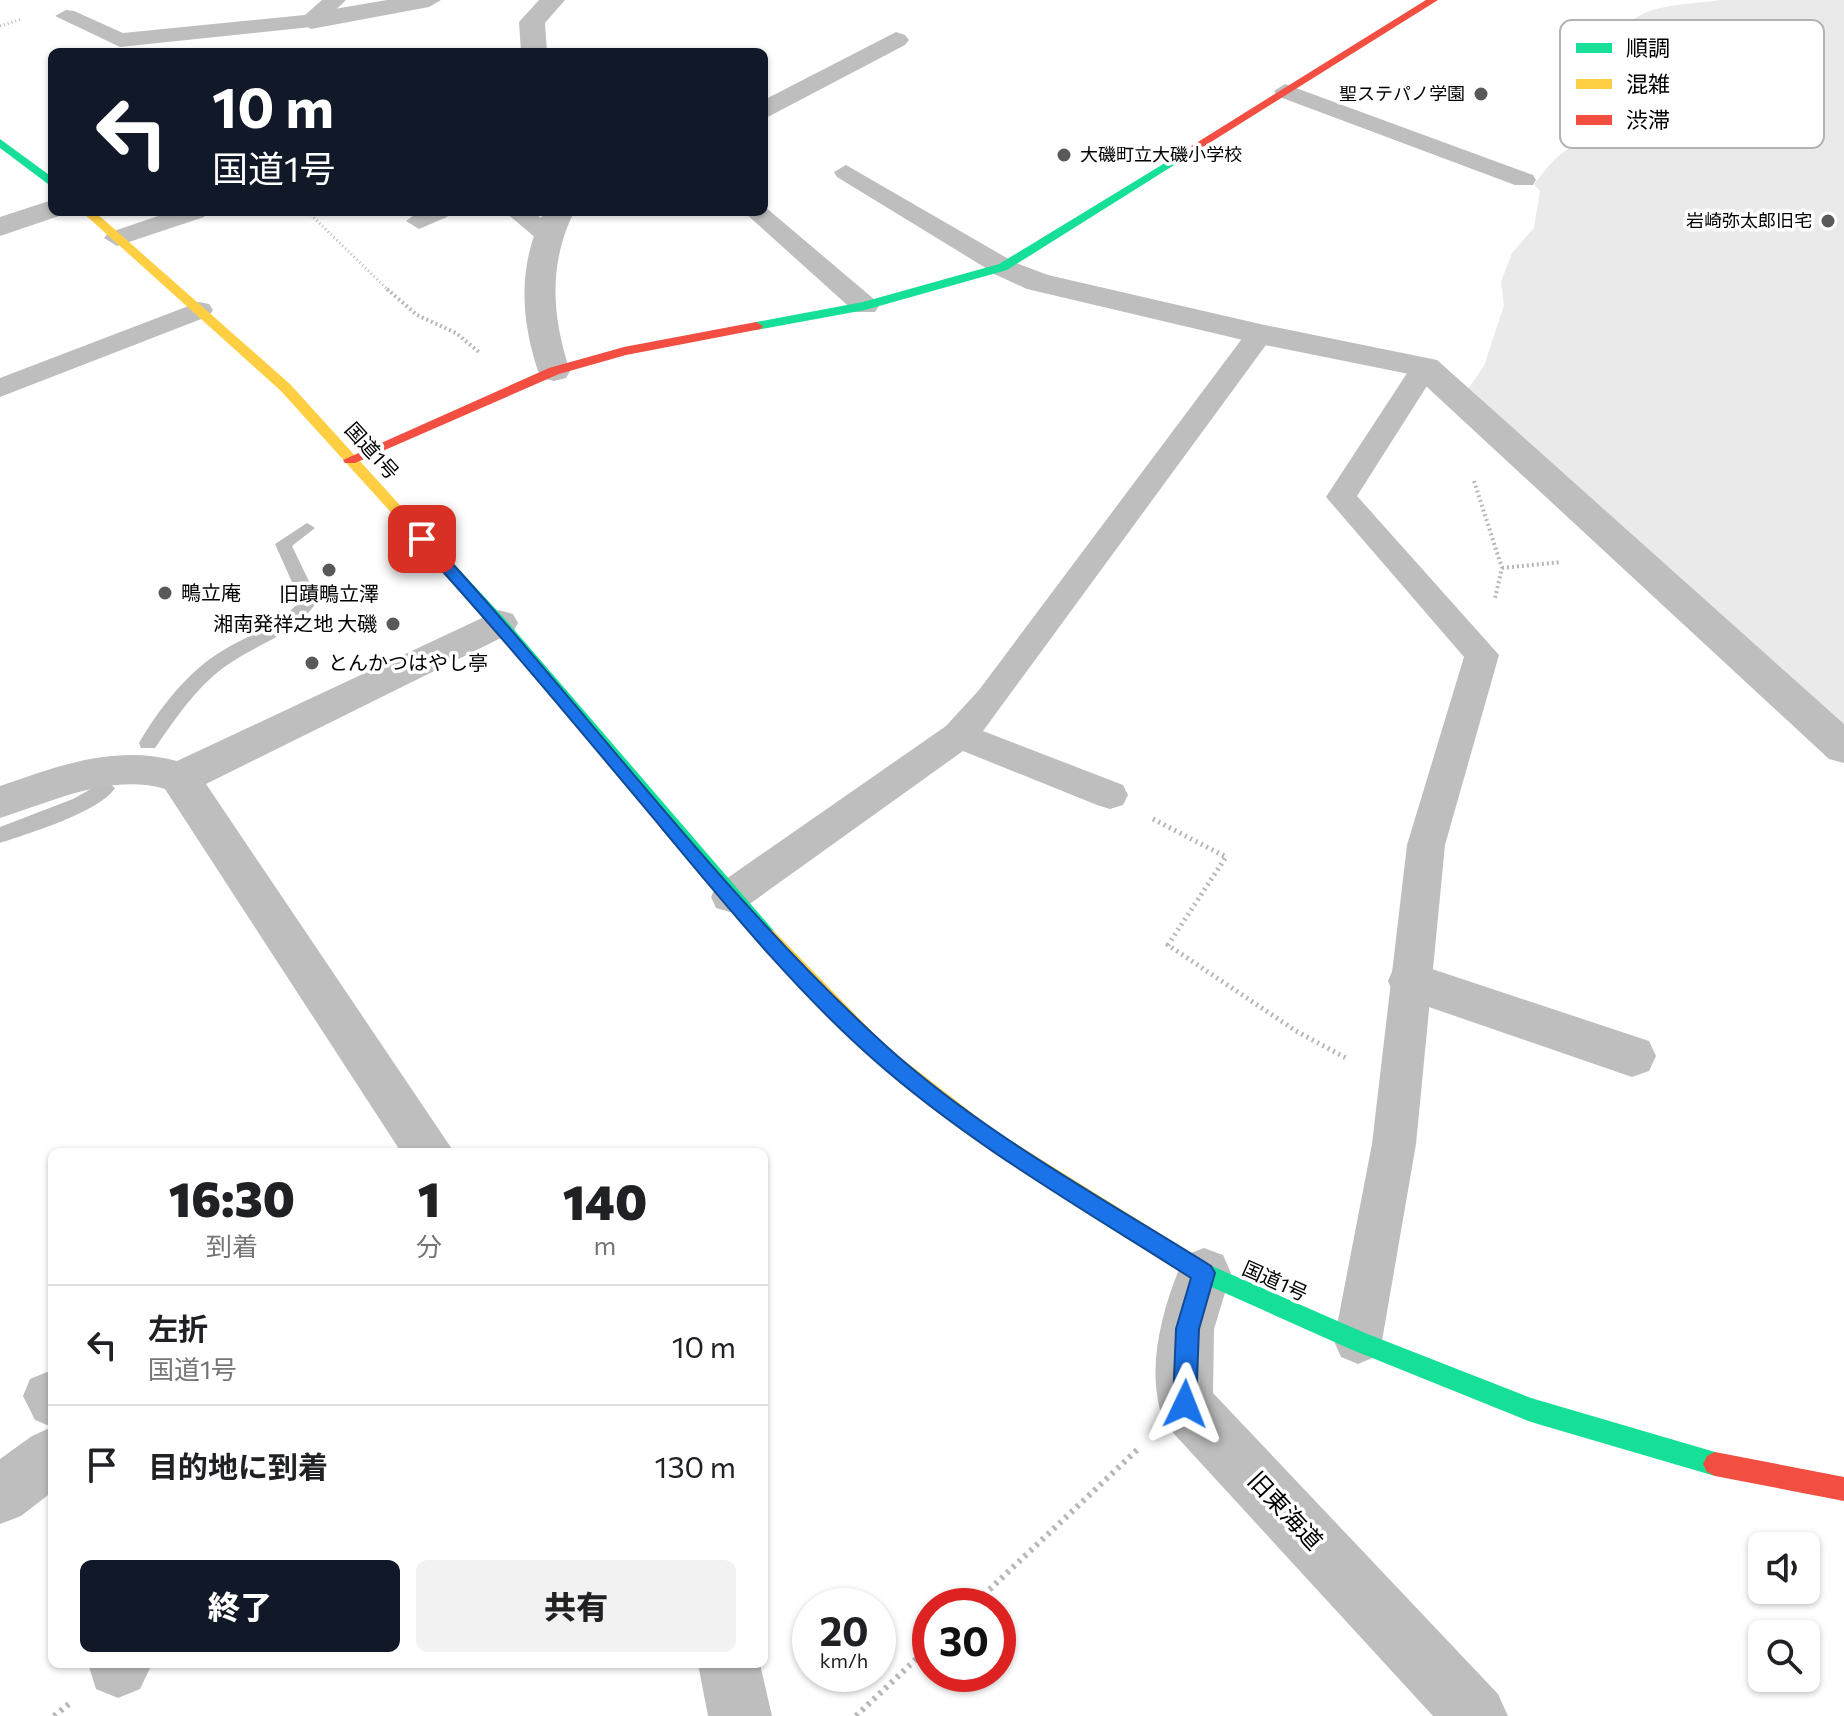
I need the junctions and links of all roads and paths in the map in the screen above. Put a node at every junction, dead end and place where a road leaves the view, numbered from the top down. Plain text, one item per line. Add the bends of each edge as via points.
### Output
1 (335, 0) edge
2 (429, 0) edge
3 (553, 0) edge
4 (1433, 0) edge
5 (66, 16) dead end
6 (311, 21) junction
7 (896, 40) dead end
8 (534, 48) edge
9 (1285, 91) junction
10 (768, 109) edge
11 (0, 142) edge
12 (846, 172) dead end
13 (48, 180) edge
14 (1524, 180) dead end
15 (48, 210) edge
16 (92, 216) edge
17 (183, 216) edge
18 (312, 216) edge
19 (530, 216) edge
20 (762, 216) edge
21 (552, 223) edge
22 (0, 227) edge
23 (117, 238) junction
24 (1003, 267) junction
25 (865, 306) junction
26 (199, 310) junction
27 (1260, 334) junction
28 (490, 361) dead end
29 (1425, 367) junction
30 (554, 371) junction
31 (0, 388) edge
32 (350, 460) junction
33 (1471, 472) dead end
34 (1576, 560) dead end
35 (499, 623) junction
36 (959, 735) junction
37 (1844, 748) edge
38 (180, 778) junction
39 (1110, 795) joint
40 (0, 802) edge
41 (730, 897) junction
42 (1411, 981) junction
43 (1632, 1056) dead end
44 (1400, 1088) junction
45 (426, 1148) edge
46 (1204, 1273) junction
47 (1358, 1341) junction
48 (1185, 1404) junction
49 (48, 1459) edge
50 (1844, 1489) edge
51 (0, 1495) edge
52 (991, 1588) edge
53 (912, 1663) edge
54 (730, 1668) edge
55 (740, 1716) edge
56 (856, 1716) edge
57 (1476, 1716) edge

1 - 6 lane
2 - 6 street
3 - 8 street via 532,22
4 - 9 main road
5 - 6 lane via 120,40
7 - 10 street
9 - 14 lane
9 - 24 main road
11 - 13 main road
12 - 24 lane
15 - 22 street
16 - 23 main road, 国道1号
17 - 23 lane
18 - 28 path via 417,315 456,333
19 - 21 lane
20 - 25 lane
21 - 30 street via 537,292
23 - 26 main road, 国道1号
24 - 25 main road
24 - 27 street via 1038,282
25 - 30 main road via 624,351
26 - 31 lane
26 - 32 main road, 国道1号 via 285,387
27 - 29 street
27 - 36 lane
29 - 37 street
29 - 42 lane via 1341,497 1482,655 1426,845
30 - 32 main road
32 - 35 main road, 国道1号
33 - 34 path via 1502,568
35 - 38 street
35 - 41 main road, 国道1号
36 - 39 lane
36 - 41 lane
38 - 40 street via 155,768 95,771
38 - 45 street
39 - 44 path via 1226,857 1168,945 1296,1031
41 - 46 main road, 国道1号 via 880,1053 987,1136
42 - 43 street
42 - 44 lane
44 - 47 lane
46 - 47 main road, 国道1号
46 - 48 street via 1187,1329
47 - 50 main road, 国道1号 via 1531,1410 1717,1465
48 - 52 path
48 - 57 street, 旧東海道
49 - 51 street
53 - 56 path
54 - 55 street

